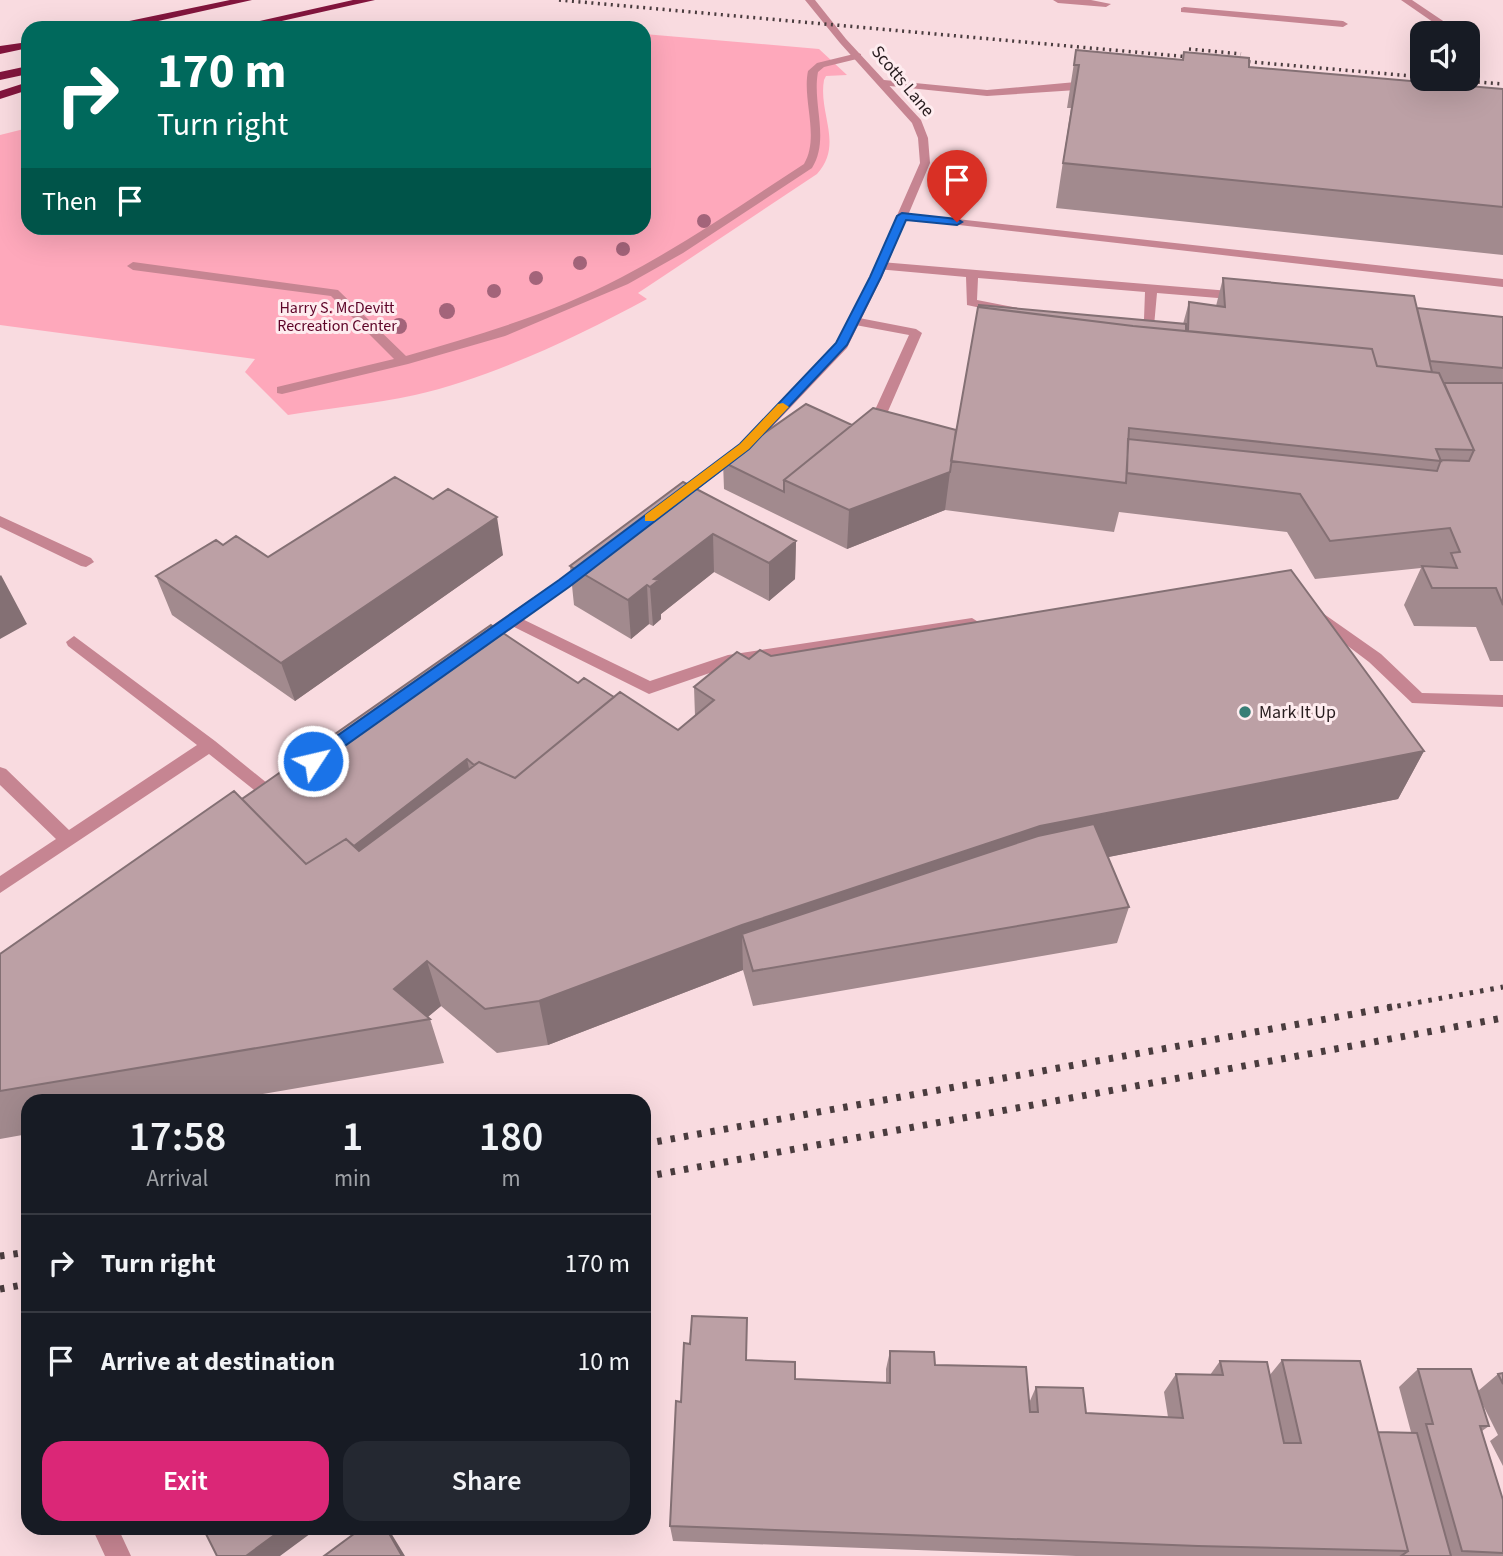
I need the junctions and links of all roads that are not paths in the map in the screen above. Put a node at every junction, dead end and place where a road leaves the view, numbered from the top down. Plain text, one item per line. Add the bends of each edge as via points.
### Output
1 (246, 0) edge
2 (369, 0) edge
3 (810, 0) edge
4 (1058, 0) edge
5 (1406, 0) edge
6 (1076, 1) edge
7 (1106, 4) dead end
8 (1184, 10) dead end
9 (144, 21) edge
10 (268, 21) edge
11 (1438, 21) edge
12 (1343, 24) dead end
13 (21, 46) edge
14 (0, 49) edge
15 (858, 56) junction
16 (21, 72) edge
17 (0, 76) edge
18 (884, 83) junction
19 (1103, 87) edge
20 (21, 88) edge
21 (0, 95) edge
22 (902, 216) junction
23 (133, 266) dead end
24 (881, 266) junction
25 (972, 273) junction
26 (1503, 283) edge
27 (1151, 288) junction
28 (1250, 297) edge
29 (1026, 314) edge
30 (1108, 320) edge
31 (854, 321) junction
32 (403, 362) junction
33 (282, 390) dead end
34 (872, 432) edge
35 (660, 511) edge
36 (0, 521) edge
37 (596, 559) edge
38 (86, 562) dead end
39 (1299, 602) edge
40 (512, 619) junction
41 (990, 620) edge
42 (74, 642) dead end
43 (468, 651) edge
44 (1503, 701) edge
45 (209, 745) junction
46 (0, 774) edge
47 (269, 792) edge
48 (68, 840) junction
49 (0, 886) edge
50 (108, 1535) edge
51 (118, 1556) edge

1 - 9 highway
2 - 10 highway
3 - 15 street, Scotts Lane
4 - 6 street
5 - 11 street
6 - 7 street
8 - 12 street
13 - 14 highway
15 - 18 street, Scotts Lane
15 - 32 street via 821,65 813,72 815,153 801,171 613,287 500,333
16 - 17 highway
18 - 19 street via 987,93
18 - 22 street, Scotts Lane via 917,122 923,138 925,163
20 - 21 highway
22 - 24 street, Scotts Lane
22 - 26 street
23 - 32 street via 334,293
24 - 25 street
24 - 31 street, Scotts Lane
25 - 27 street
25 - 29 street via 971,302
27 - 28 street
27 - 30 street via 1150,323
31 - 34 street via 916,332
31 - 35 street, Scotts Lane via 842,345 744,447
32 - 33 street
36 - 38 street
37 - 40 street
39 - 44 street via 1375,658 1418,699
40 - 41 street via 649,688 728,661
40 - 43 street
42 - 45 street
45 - 47 street
45 - 48 street
46 - 48 street
48 - 49 street
50 - 51 street

